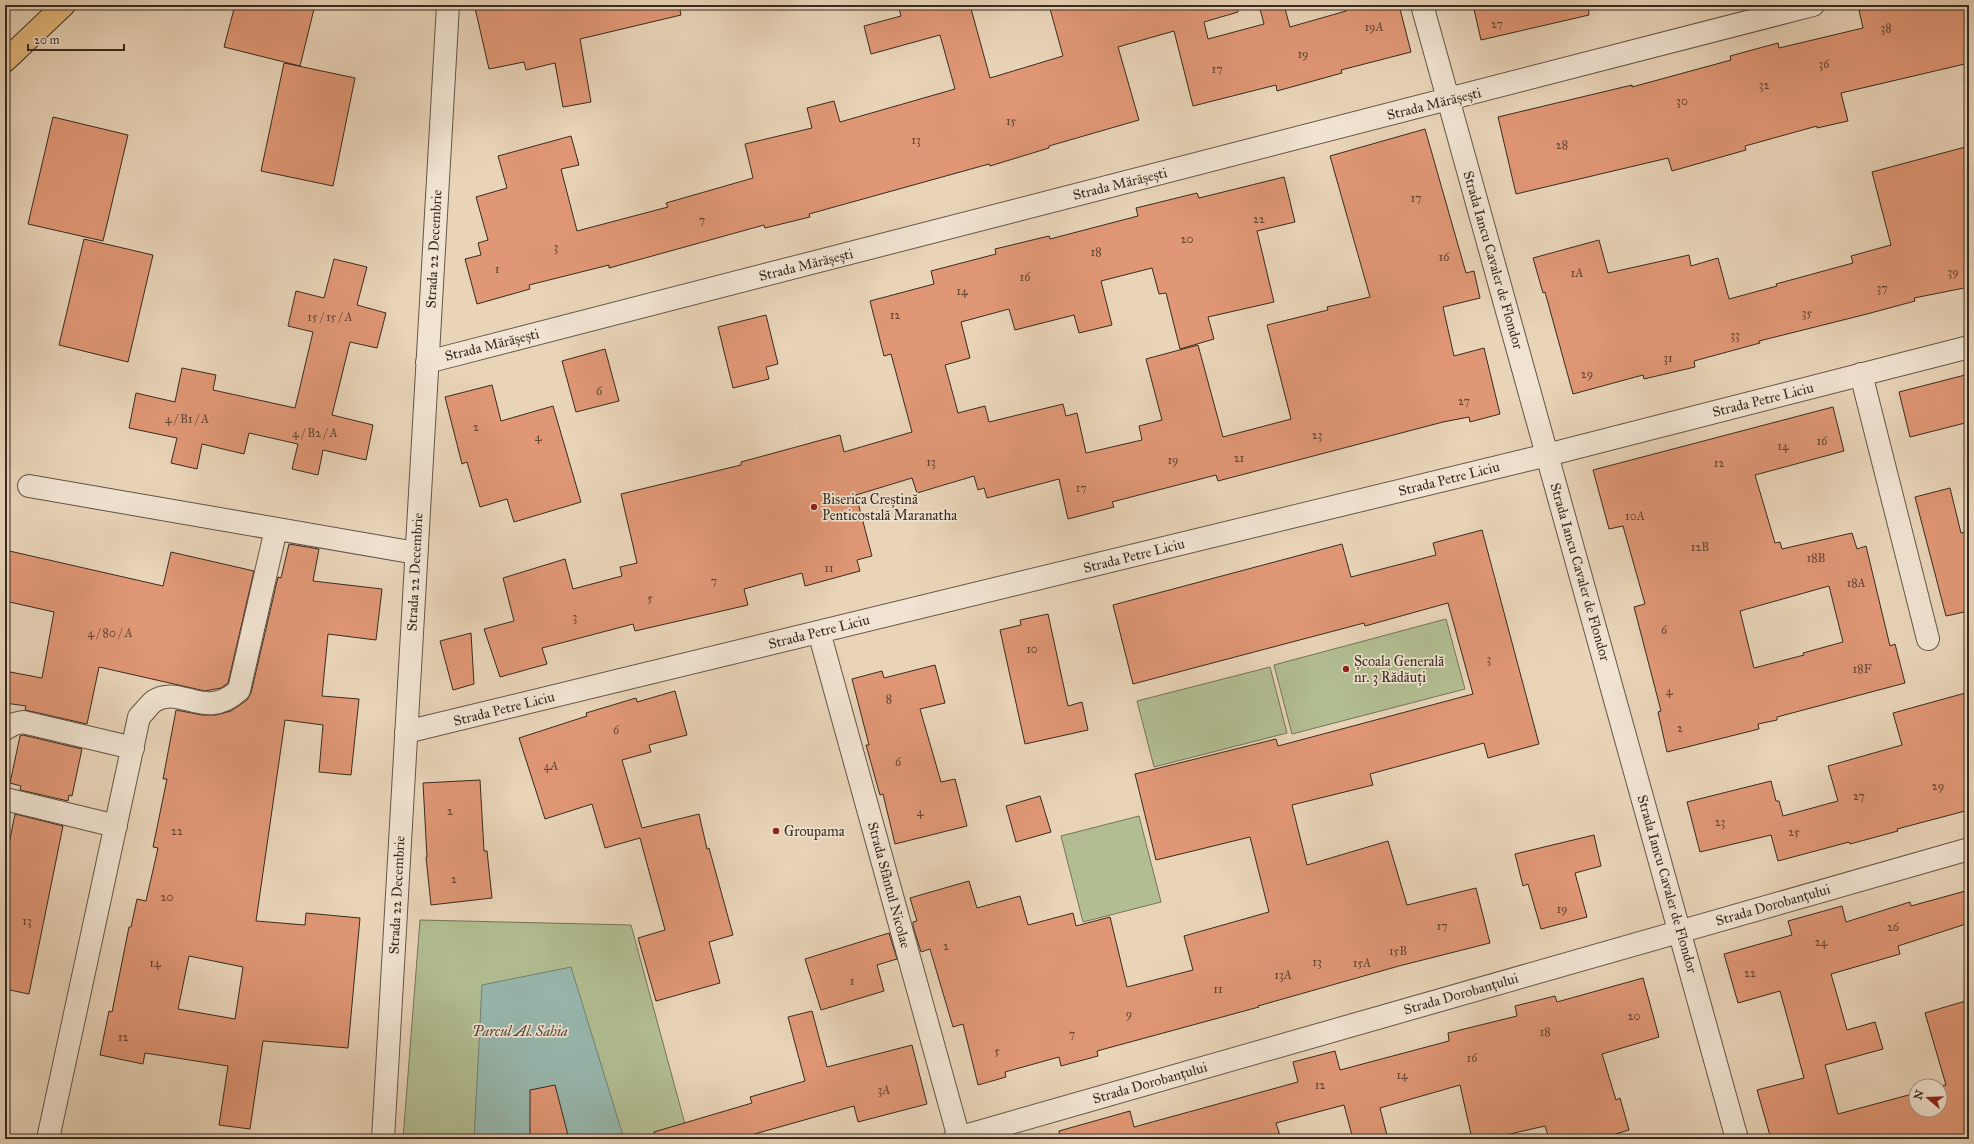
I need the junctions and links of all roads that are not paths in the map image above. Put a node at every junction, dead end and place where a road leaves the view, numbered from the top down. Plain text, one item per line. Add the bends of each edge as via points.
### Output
1 (64, 5) edge
2 (448, 5) edge
3 (1422, 5) edge
4 (1813, 5) edge
5 (5, 61) edge
6 (1448, 100) junction
7 (1969, 347) edge
8 (427, 362) junction
9 (1861, 374) junction
10 (1547, 456) junction
11 (29, 486) dead end
12 (276, 529) junction
13 (416, 553) junction
14 (819, 632) junction
15 (1928, 639) dead end
16 (5, 729) edge
17 (406, 732) junction
18 (133, 748) junction
19 (5, 799) edge
20 (116, 826) junction
21 (1969, 849) edge
22 (1680, 932) junction
23 (956, 1138) edge
24 (48, 1139) edge
25 (383, 1139) edge
26 (1737, 1139) edge

1 - 5 main road
2 - 8 street, Strada 22 Decembrie
3 - 6 street, Strada Iancu Cavaler de Flondor
4 - 6 street, Strada Mărășești
6 - 8 street, Strada Mărășești
6 - 10 street, Strada Iancu Cavaler de Flondor
7 - 9 street, Strada Petre Liciu
8 - 13 street, Strada 22 Decembrie
9 - 10 street, Strada Petre Liciu
9 - 15 street
10 - 14 street, Strada Petre Liciu
10 - 22 street, Strada Iancu Cavaler de Flondor
11 - 12 street
12 - 13 street
12 - 18 street via 239,690 229,700 218,703 205,704 170,696 155,701 140,717
13 - 17 street, Strada 22 Decembrie
14 - 17 street, Strada Petre Liciu
14 - 23 street, Strada Sfântul Nicolae
16 - 18 street via 23,722
17 - 25 street, Strada 22 Decembrie
18 - 20 street
19 - 20 street
20 - 24 street
21 - 22 street, Strada Dorobanțului
22 - 23 street, Strada Dorobanțului
22 - 26 street, Strada Iancu Cavaler de Flondor

